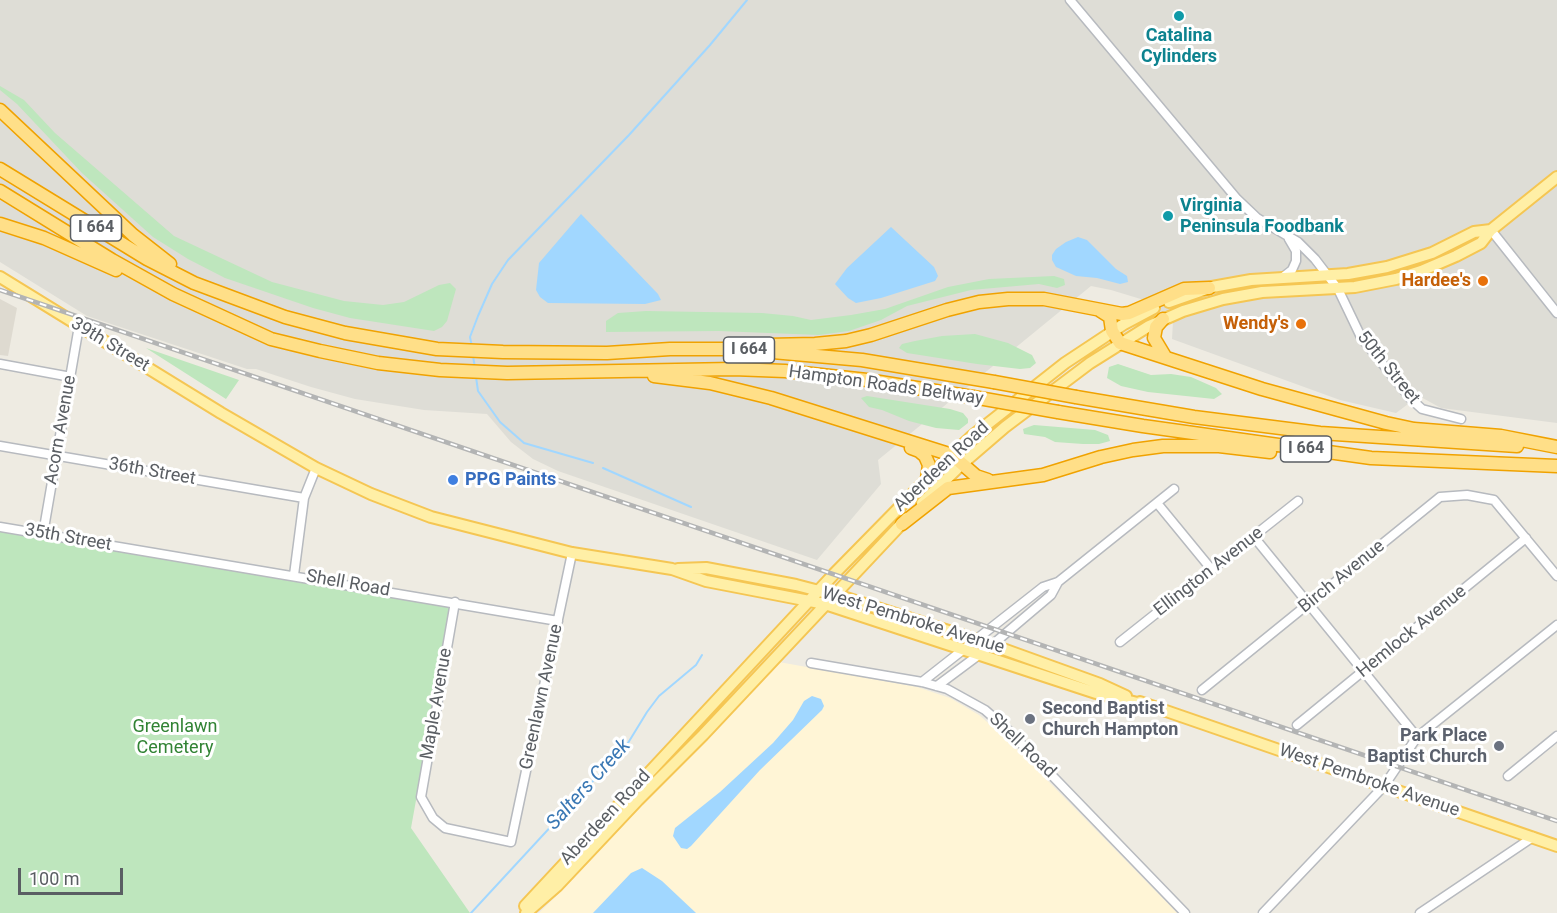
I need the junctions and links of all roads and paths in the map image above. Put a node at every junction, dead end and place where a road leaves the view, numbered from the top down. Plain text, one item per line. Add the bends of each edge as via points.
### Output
1 (1070, 0) edge
2 (0, 110) edge
3 (0, 169) edge
4 (1557, 177) edge
5 (0, 190) edge
6 (0, 224) edge
7 (1491, 230) junction
8 (1284, 234) junction
9 (1328, 275) junction
10 (0, 277) edge
11 (1282, 277) junction
12 (194, 283) junction
13 (1209, 288) junction
14 (1338, 289) junction
15 (173, 294) junction
16 (1099, 310) junction
17 (1557, 313) edge
18 (1163, 319) junction
19 (80, 326) junction
20 (1112, 331) junction
21 (1120, 343) junction
22 (739, 349) junction
23 (1167, 359) junction
24 (0, 364) edge
25 (623, 371) junction
26 (71, 377) junction
27 (221, 412) joint
28 (1461, 419) dead end
29 (843, 422) junction
30 (0, 446) edge
31 (1557, 448) edge
32 (952, 455) junction
33 (57, 456) junction
34 (1371, 458) junction
35 (962, 464) junction
36 (1557, 466) edge
37 (316, 468) junction
38 (927, 479) junction
39 (994, 482) junction
40 (1174, 489) dead end
41 (304, 498) junction
42 (1298, 501) dead end
43 (1157, 503) junction
44 (902, 524) junction
45 (0, 527) edge
46 (43, 534) junction
47 (1254, 537) junction
48 (1526, 538) junction
49 (137, 550) joint
50 (572, 553) junction
51 (672, 569) junction
52 (1212, 570) junction
53 (294, 575) junction
54 (1557, 576) edge
55 (1058, 582) junction
56 (819, 591) junction
57 (834, 595) junction
58 (810, 600) junction
59 (455, 602) junction
60 (1310, 603) junction
61 (825, 604) junction
62 (558, 621) junction
63 (1557, 625) edge
64 (977, 640) junction
65 (1120, 642) dead end
66 (992, 645) junction
67 (963, 650) junction
68 (978, 655) junction
69 (811, 663) dead end
70 (1364, 671) junction
71 (922, 682) junction
72 (938, 686) junction
73 (1202, 690) dead end
74 (1146, 705) junction
75 (1297, 725) dead end
76 (1557, 736) edge
77 (1417, 737) junction
78 (1508, 776) dead end
79 (1384, 786) junction
80 (1533, 837) junction
81 (511, 842) joint
82 (1557, 846) edge
83 (519, 913) edge
84 (526, 913) edge
85 (1185, 913) edge
86 (1263, 913) edge
87 (1420, 913) edge

1 - 8 street, 50th Street via 1237,199 1257,218
2 - 12 highway via 133,235
3 - 12 highway, Hampton Roads Beltway / I 664 via 147,259
4 - 7 main road, Aberdeen Road
5 - 15 highway, Hampton Roads Beltway / I 664
6 - 15 highway via 71,249
7 - 9 main road, Aberdeen Road via 1474,232 1432,253 1397,264
7 - 14 main road, Aberdeen Road via 1481,243 1432,267 1396,279
7 - 17 street
8 - 9 street, 50th Street via 1307,250
8 - 11 street via 1297,256 1292,270
9 - 11 main road, Aberdeen Road
9 - 14 street, 50th Street
10 - 19 main road, 39th Street
11 - 13 main road, Aberdeen Road
12 - 22 highway, Hampton Roads Beltway / I 664 via 285,317 345,333 437,349 607,353
13 - 16 highway via 1184,289 1127,313
13 - 20 main road, Aberdeen Road via 1152,309
14 - 18 main road, Aberdeen Road via 1249,294
14 - 28 street, 50th Street via 1361,337 1411,399 1422,409
15 - 25 highway, Hampton Roads Beltway / I 664 via 271,339 378,363 507,373
16 - 20 highway via 1110,318
16 - 22 highway via 1044,299 979,302 846,341
18 - 21 main road, Aberdeen Road
18 - 23 highway via 1154,338
19 - 26 street, Acorn Avenue
19 - 27 main road, 39th Street
20 - 21 highway
20 - 32 main road, Aberdeen Road via 1065,363
21 - 23 highway
21 - 35 main road, Aberdeen Road via 1019,415
22 - 31 highway, Hampton Roads Beltway / I 664, bridge via 862,360 1194,417 1320,433
23 - 31 highway via 1386,423 1501,436
24 - 26 street
25 - 29 highway via 738,389
25 - 34 highway, Hampton Roads Beltway / I 664, bridge via 733,369 867,380 1143,426
26 - 33 street, Acorn Avenue
27 - 37 main road, West Pembroke Avenue
29 - 32 highway
29 - 38 highway via 922,453 929,465
30 - 33 street, 36th Street
32 - 35 highway
32 - 38 main road, Aberdeen Road
33 - 41 street, 36th Street
33 - 46 street, Acorn Avenue
34 - 36 highway, Hampton Roads Beltway / I 664
34 - 39 highway via 1219,446 1162,446 1101,457 1043,475
35 - 39 highway via 978,478
35 - 44 main road, Aberdeen Road
37 - 41 street
37 - 50 main road, West Pembroke Avenue via 431,517
38 - 56 main road, Aberdeen Road
39 - 44 highway via 947,489
40 - 43 street
41 - 53 street
42 - 47 street, Ellington Avenue
43 - 52 street
43 - 55 street
44 - 57 main road, Aberdeen Road
45 - 46 street, 35th Street
46 - 49 street, 35th Street
47 - 52 street, Ellington Avenue
47 - 60 street
48 - 54 street
48 - 60 street, Birch Avenue via 1494,500 1467,495 1440,497
48 - 70 street, Hemlock Avenue
49 - 53 street, Shell Road
50 - 51 main road, West Pembroke Avenue
50 - 62 street, Greenlawn Avenue
51 - 56 main road, West Pembroke Avenue via 705,568
51 - 58 main road, West Pembroke Avenue via 706,581
52 - 65 street, Ellington Avenue
53 - 59 street, Shell Road
55 - 64 street via 1043,587
55 - 66 street via 1051,595
56 - 57 main road, West Pembroke Avenue
56 - 58 main road, Aberdeen Road
57 - 61 main road, Aberdeen Road
57 - 64 main road, West Pembroke Avenue
58 - 61 main road, West Pembroke Avenue
58 - 83 main road, Aberdeen Road
59 - 62 street, Shell Road
59 - 81 street, Maple Avenue via 422,797 445,828
60 - 70 street
60 - 73 street, Birch Avenue
61 - 67 main road, West Pembroke Avenue
61 - 84 main road, Aberdeen Road via 557,886
62 - 81 street, Greenlawn Avenue
63 - 77 street
64 - 66 main road, West Pembroke Avenue
64 - 67 street
66 - 68 street
66 - 74 main road, West Pembroke Avenue
67 - 68 main road, West Pembroke Avenue
67 - 71 street
68 - 72 street
68 - 74 main road, West Pembroke Avenue
69 - 71 street, Shell Road
70 - 75 street, Hemlock Avenue
70 - 77 street
71 - 72 street, Shell Road
72 - 85 street, Shell Road via 972,702 1009,731
74 - 79 main road, West Pembroke Avenue
76 - 78 street
77 - 79 street
79 - 80 main road, West Pembroke Avenue
79 - 86 street
80 - 82 main road, West Pembroke Avenue
80 - 87 street

